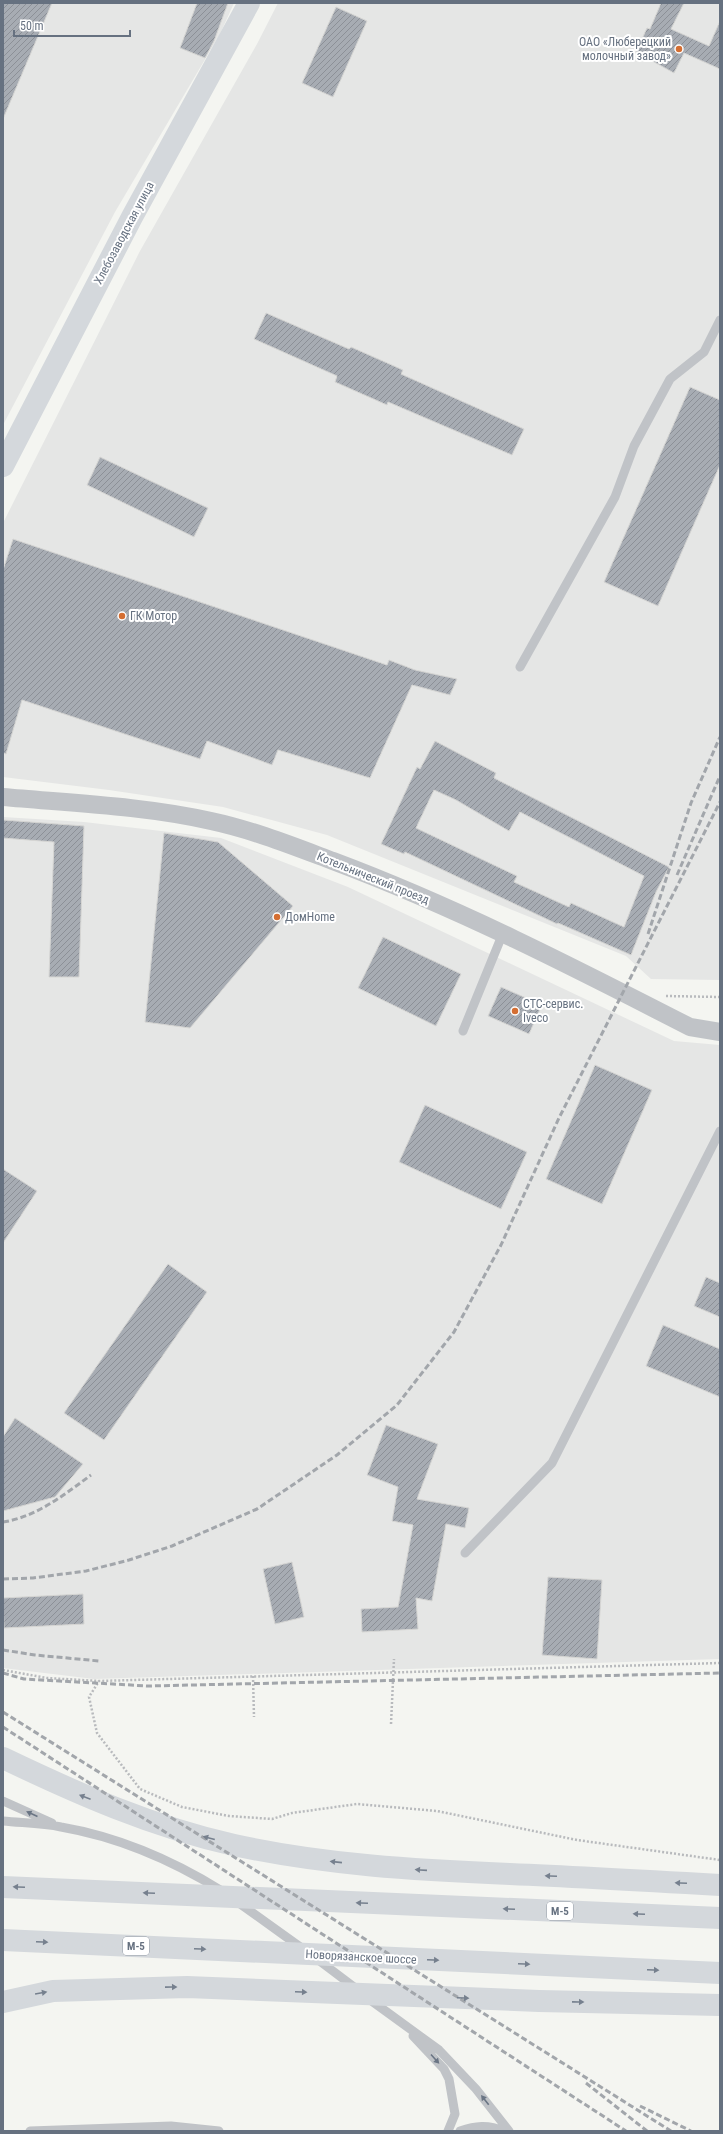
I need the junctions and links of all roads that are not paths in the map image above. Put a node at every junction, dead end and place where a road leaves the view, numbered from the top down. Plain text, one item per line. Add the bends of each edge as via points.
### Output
1 (249, 3) edge
2 (720, 320) edge
3 (3, 466) edge
4 (520, 667) dead end
5 (3, 797) edge
6 (503, 933) junction
7 (464, 1031) dead end
8 (720, 1033) edge
9 (720, 1131) edge
10 (465, 1553) dead end
11 (3, 1758) edge
12 (3, 1801) edge
13 (3, 1821) edge
14 (60, 1827) junction
15 (720, 1885) edge
16 (3, 1887) edge
17 (720, 1918) edge
18 (3, 1940) edge
19 (720, 1973) edge
20 (3, 2002) edge
21 (718, 2005) edge
22 (398, 2020) junction
23 (171, 2126) junction
24 (30, 2131) edge
25 (152, 2131) edge
26 (219, 2131) edge
27 (448, 2131) edge
28 (460, 2131) edge
29 (503, 2131) edge
30 (509, 2131) edge

1 - 3 main road, Хлебозаводская улица via 132,217
2 - 4 lane via 704,352 670,379 634,446 615,497
5 - 6 street, Котельнический проезд via 155,812 211,821 260,835 378,878
6 - 7 lane
6 - 8 street, Котельнический проезд via 690,1027
9 - 10 lane via 552,1463
15 -> 11 main road via 375,1867 276,1853 233,1845 175,1829 74,1792
14 -> 12 lane
13 - 14 lane
14 - 22 lane via 114,1840 156,1855 204,1880 249,1909
17 -> 16 main road, М-5
18 -> 19 main road, Новорязанское шоссе / М-5
20 -> 21 main road via 53,1991 187,1987 539,2001
22 -> 27 lane via 444,2069 449,2079 455,2114
30 -> 22 lane via 476,2089 439,2050
23 - 24 lane
23 - 25 lane
23 - 26 lane
28 - 29 lane via 476,2126 494,2127

